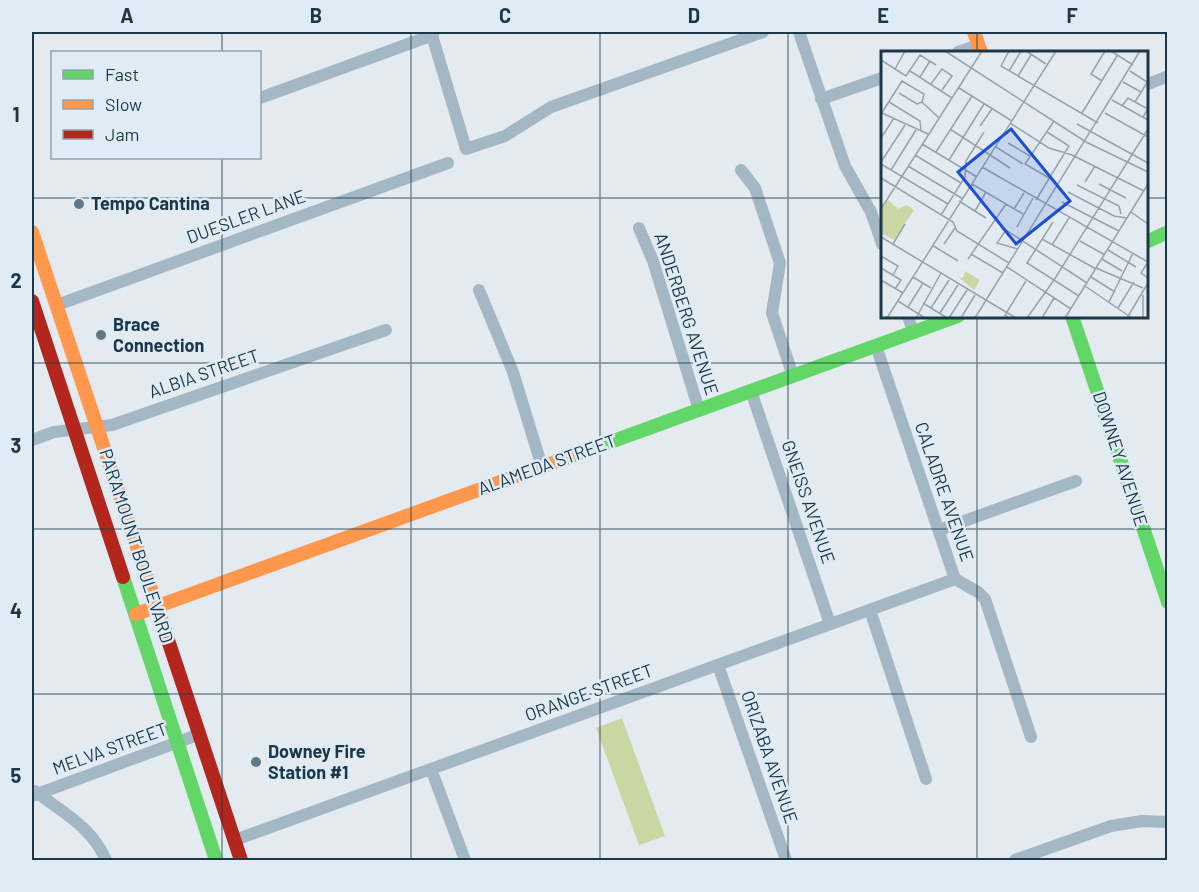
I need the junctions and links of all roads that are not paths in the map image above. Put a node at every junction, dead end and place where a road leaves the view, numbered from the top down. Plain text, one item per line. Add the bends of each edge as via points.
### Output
1 (764, 32) edge
2 (800, 32) edge
3 (974, 32) edge
4 (432, 33) edge
5 (980, 49) edge
6 (1167, 76) edge
7 (881, 78) edge
8 (1148, 84) edge
9 (261, 98) edge
10 (821, 99) junction
11 (448, 163) dead end
12 (741, 170) dead end
13 (639, 228) dead end
14 (32, 232) edge
15 (1167, 232) edge
16 (881, 241) edge
17 (1148, 241) edge
18 (478, 290) dead end
19 (32, 301) edge
20 (57, 305) junction
21 (909, 318) edge
22 (953, 318) edge
23 (1073, 318) edge
24 (386, 330) dead end
25 (913, 333) junction
26 (876, 346) junction
27 (793, 376) junction
28 (752, 391) junction
29 (699, 410) junction
30 (97, 427) junction
31 (74, 430) junction
32 (32, 440) edge
33 (542, 467) junction
34 (1076, 481) dead end
35 (939, 530) junction
36 (955, 579) junction
37 (1167, 602) edge
38 (156, 607) junction
39 (870, 610) junction
40 (136, 614) junction
41 (831, 624) junction
42 (718, 665) junction
43 (200, 734) junction
44 (1031, 737) dead end
45 (179, 743) junction
46 (431, 769) junction
47 (926, 779) dead end
48 (34, 793) edge
49 (201, 814) junction
50 (1167, 822) edge
51 (235, 840) junction
52 (106, 861) edge
53 (216, 861) edge
54 (242, 861) edge
55 (465, 861) edge
56 (786, 861) edge
57 (1015, 861) edge

1 - 4 street via 551,107 504,137 466,149
2 - 10 street
3 - 5 main road
4 - 9 street
6 - 8 street
7 - 10 street
10 - 16 street via 845,166 871,212
11 - 20 street, DUESLER LANE
12 - 27 street via 755,188 780,263 772,313
13 - 29 street, ANDERBERG AVENUE
14 - 20 main road, PARAMOUNT BOULEVARD
15 - 17 main road
18 - 33 street via 513,372
19 - 31 main road, PARAMOUNT BOULEVARD
20 - 30 main road, PARAMOUNT BOULEVARD
21 - 25 street
22 - 25 main road, ALAMEDA STREET
23 - 37 main road, DOWNEY AVENUE
24 - 30 street, ALBIA STREET
25 - 26 main road, ALAMEDA STREET
26 - 27 main road, ALAMEDA STREET
26 - 35 street, CALADRE AVENUE
27 - 28 main road, ALAMEDA STREET
28 - 29 main road, ALAMEDA STREET
28 - 41 street, GNEISS AVENUE
29 - 33 main road, ALAMEDA STREET
30 - 31 street, ALBIA STREET
30 - 38 main road, PARAMOUNT BOULEVARD
31 - 32 street, ALBIA STREET
31 - 40 main road, PARAMOUNT BOULEVARD
33 - 38 main road, ALAMEDA STREET
34 - 35 street
35 - 36 street, CALADRE AVENUE
36 - 39 street, ORANGE STREET
36 - 44 street, CALADRE AVENUE via 985,599
38 - 40 main road, ALAMEDA STREET
38 - 43 main road, PARAMOUNT BOULEVARD
39 - 41 street, ORANGE STREET
39 - 47 street
40 - 45 main road, PARAMOUNT BOULEVARD
41 - 42 street, ORANGE STREET
42 - 46 street, ORANGE STREET
42 - 56 street, ORIZABA AVENUE
43 - 45 street, MELVA STREET
43 - 51 main road, PARAMOUNT BOULEVARD
45 - 48 street, MELVA STREET
45 - 49 main road, PARAMOUNT BOULEVARD
46 - 51 street, ORANGE STREET
46 - 55 street
48 - 52 street via 81,824
49 - 51 main road via 224,838
49 - 53 main road, PARAMOUNT BOULEVARD
50 - 57 street via 1111,826
51 - 54 main road, PARAMOUNT BOULEVARD

